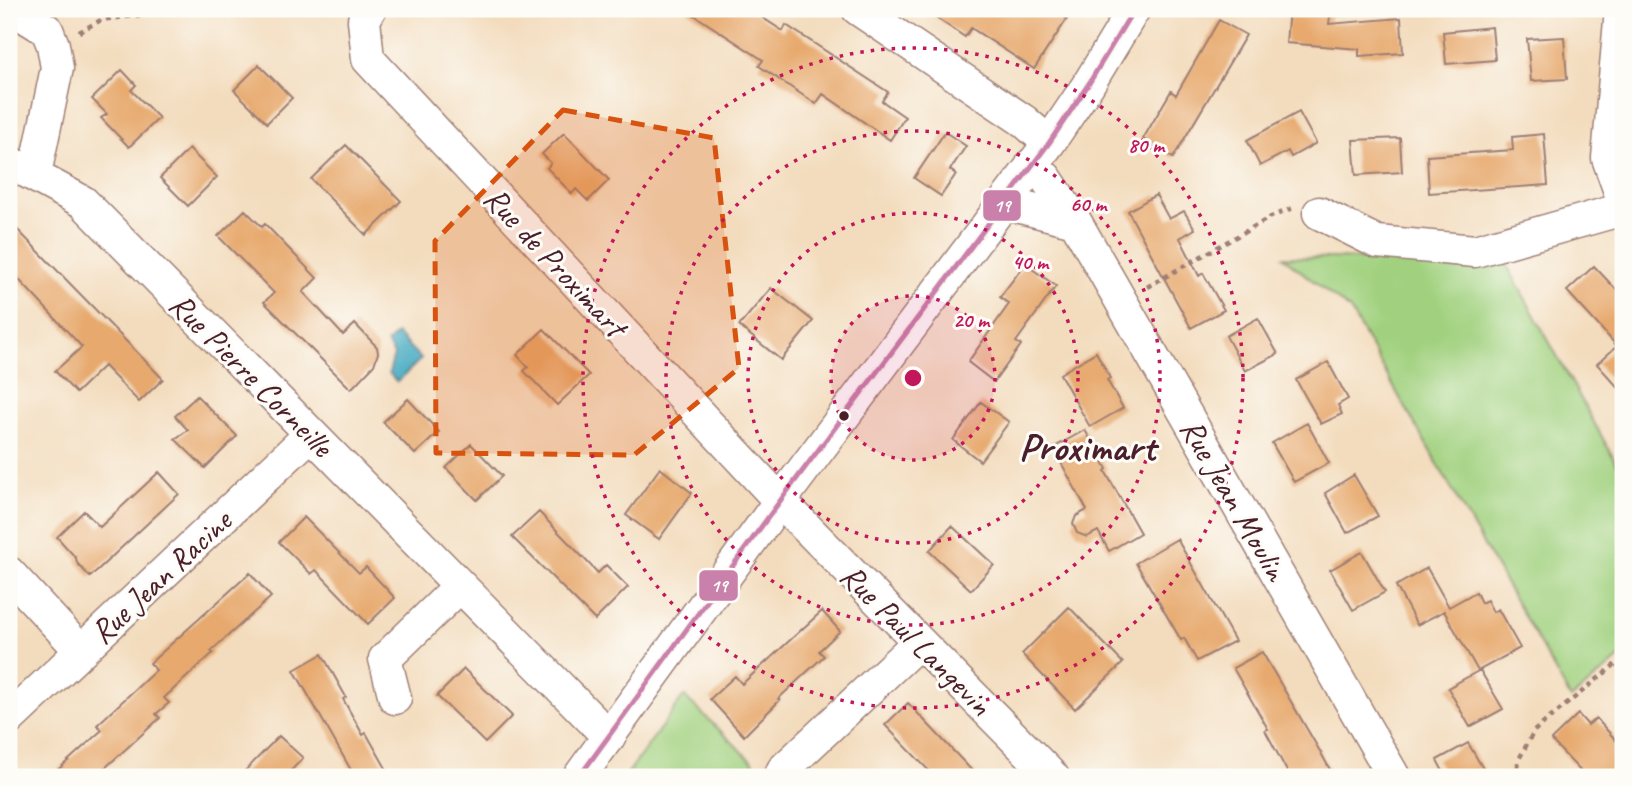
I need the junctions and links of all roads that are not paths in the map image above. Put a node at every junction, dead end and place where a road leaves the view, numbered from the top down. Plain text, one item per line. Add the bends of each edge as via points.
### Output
1 (13, 9) edge
2 (370, 9) edge
3 (858, 9) edge
4 (1134, 9) edge
5 (1621, 9) edge
6 (55, 28) edge
7 (1041, 153) junction
8 (22, 168) edge
9 (1623, 200) edge
10 (1005, 203) junction
11 (1623, 209) edge
12 (1319, 213) road end
13 (1076, 221) junction
14 (311, 433) junction
15 (780, 501) junction
16 (9, 573) edge
17 (460, 586) junction
18 (919, 642) junction
19 (81, 650) junction
20 (395, 698) dead end
21 (9, 719) edge
22 (609, 737) junction
23 (579, 777) edge
24 (780, 777) edge
25 (1053, 777) edge
26 (1394, 777) edge

1 - 6 street
2 - 15 street, Rue de Proximart via 364,20 368,59
3 - 7 street, Rue Jean Moulin via 1024,121
4 - 7 street
5 - 9 street via 1608,158
6 - 8 street via 57,68
7 - 10 street
7 - 13 street, Rue Jean Moulin via 1046,178
8 - 14 street, Rue Pierre Corneille via 83,202
10 - 13 street
10 - 15 street
11 - 12 street via 1475,251 1377,242
13 - 26 street, Rue Jean Moulin
14 - 17 street, Rue Pierre Corneille
14 - 19 street, Rue Jean Racine
15 - 18 street, Rue Paul Langevin
15 - 22 street
16 - 19 street
17 - 20 street via 385,659
17 - 22 street, Rue Pierre Corneille
18 - 24 street
18 - 25 street, Rue Paul Langevin
19 - 21 street, Rue Jean Racine
22 - 23 street

